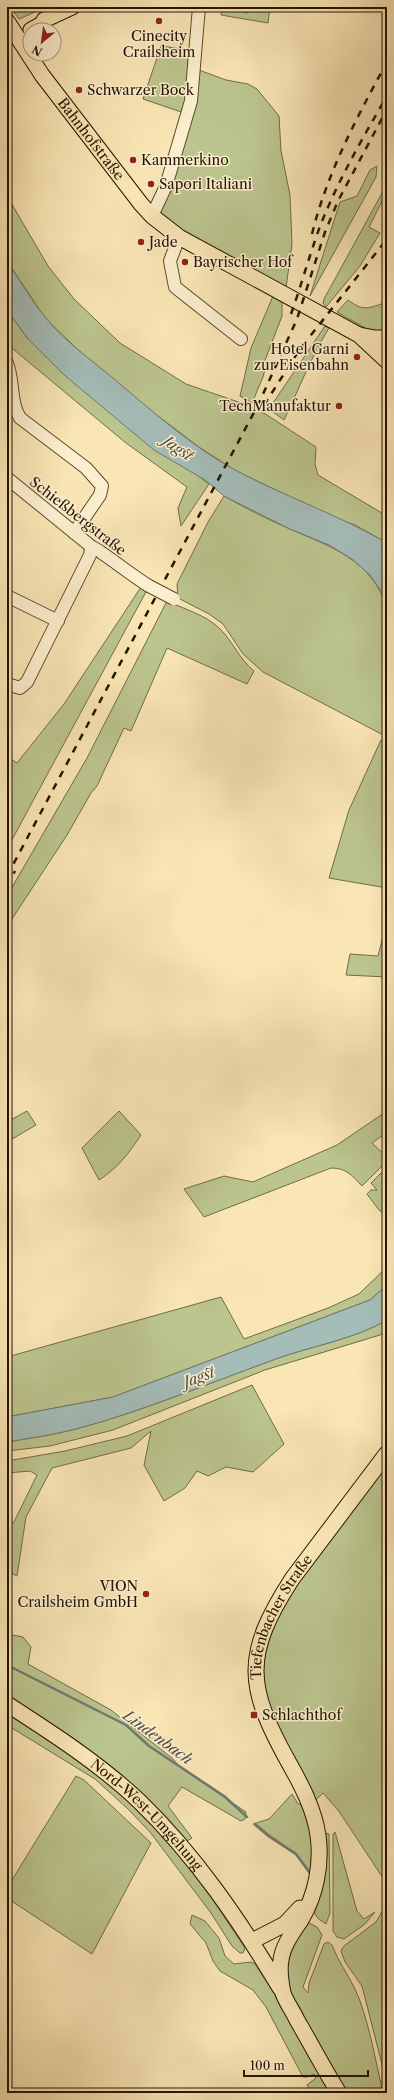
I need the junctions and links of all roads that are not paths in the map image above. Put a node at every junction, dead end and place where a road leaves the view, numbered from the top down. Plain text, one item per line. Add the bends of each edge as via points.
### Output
1 (72, 7) edge
2 (199, 7) edge
3 (20, 30) edge
4 (152, 216) junction
5 (179, 237) junction
6 (359, 335) junction
7 (387, 338) edge
8 (241, 339) dead end
9 (386, 360) edge
10 (7, 363) edge
11 (7, 478) edge
12 (74, 533) junction
13 (91, 549) junction
14 (7, 596) edge
15 (174, 599) dead end
16 (58, 621) junction
17 (7, 684) edge
18 (387, 1453) edge
19 (7, 1704) edge
20 (318, 1867) junction
21 (296, 1928) junction
22 (256, 1947) junction
23 (283, 1994) junction
24 (339, 2093) edge

1 - 3 main road via 44,20 39,19
2 - 4 street via 191,101 166,186
3 - 4 main road, Bahnhofstraße via 42,75
4 - 5 main road, Bahnhofstraße
5 - 6 main road, Bahnhofstraße
5 - 8 street via 170,261 175,287
6 - 7 main road
6 - 9 main road
10 - 12 street via 15,408 20,418 86,468 102,486 100,495
11 - 12 street, Schießbergstraße
12 - 13 street, Schießbergstraße
13 - 15 street, Schießbergstraße, bridge via 102,553 149,586
13 - 16 street
14 - 16 street
16 - 17 street via 24,686 20,688
18 - 20 main road, Tiefenbacher Straße via 292,1579 269,1617 259,1645 256,1675 260,1702 272,1732 299,1780 313,1812 318,1837
19 - 22 main road, Nord-West-Umgehung via 103,1771 138,1800 198,1866
20 - 21 main road, Tiefenbacher Straße via 315,1890
20 - 22 main road, Tiefenbacher Straße via 310,1892 296,1913
21 - 22 main road, Tiefenbacher Straße via 278,1943
21 - 23 main road, Tiefenbacher Straße via 281,1958
22 - 23 main road, Nord-West-Umgehung
23 - 24 main road, Tiefenbacher Straße

